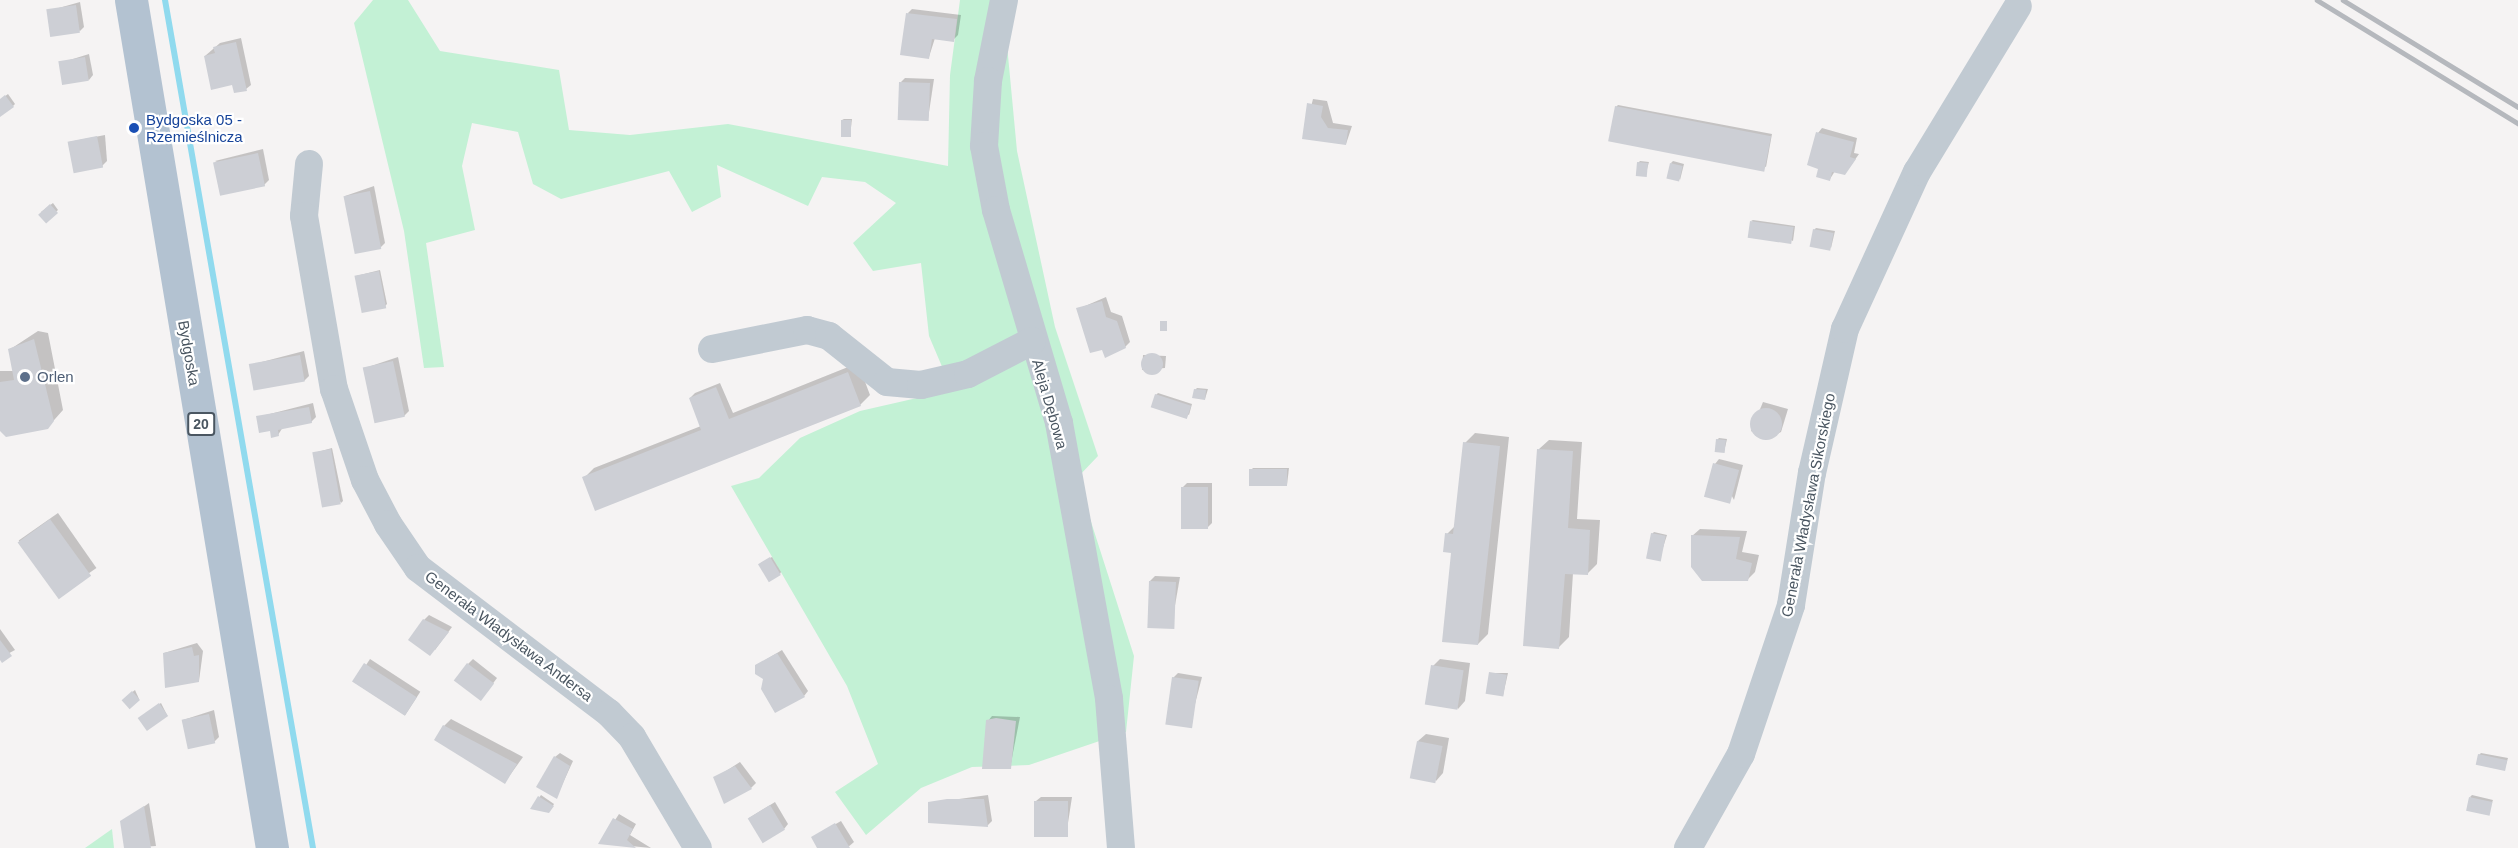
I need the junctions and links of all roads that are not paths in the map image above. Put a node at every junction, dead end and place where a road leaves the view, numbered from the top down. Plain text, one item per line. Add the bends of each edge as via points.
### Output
1 (131, 0) edge
2 (1004, 0) edge
3 (2018, 6) dead end
4 (309, 164) dead end
5 (1032, 341) junction
6 (712, 349) dead end
7 (272, 848) edge
8 (698, 848) edge
9 (1121, 848) edge
10 (1688, 848) edge

1 - 7 main road, Bydgoska / 20
2 - 5 street, Aleja Dębowa via 988,81 984,146
3 - 10 street, Generała Władysława Sikorskiego via 1917,172 1845,329 1812,473 1791,605 1741,754
4 - 8 street, Generała Władysława Andersa via 304,216 334,389 365,480 388,524 418,568 617,721 632,737
5 - 6 street via 968,374 921,385 887,382 829,336 807,330
5 - 9 street, Aleja Dębowa via 1059,423 1089,581 1109,699

